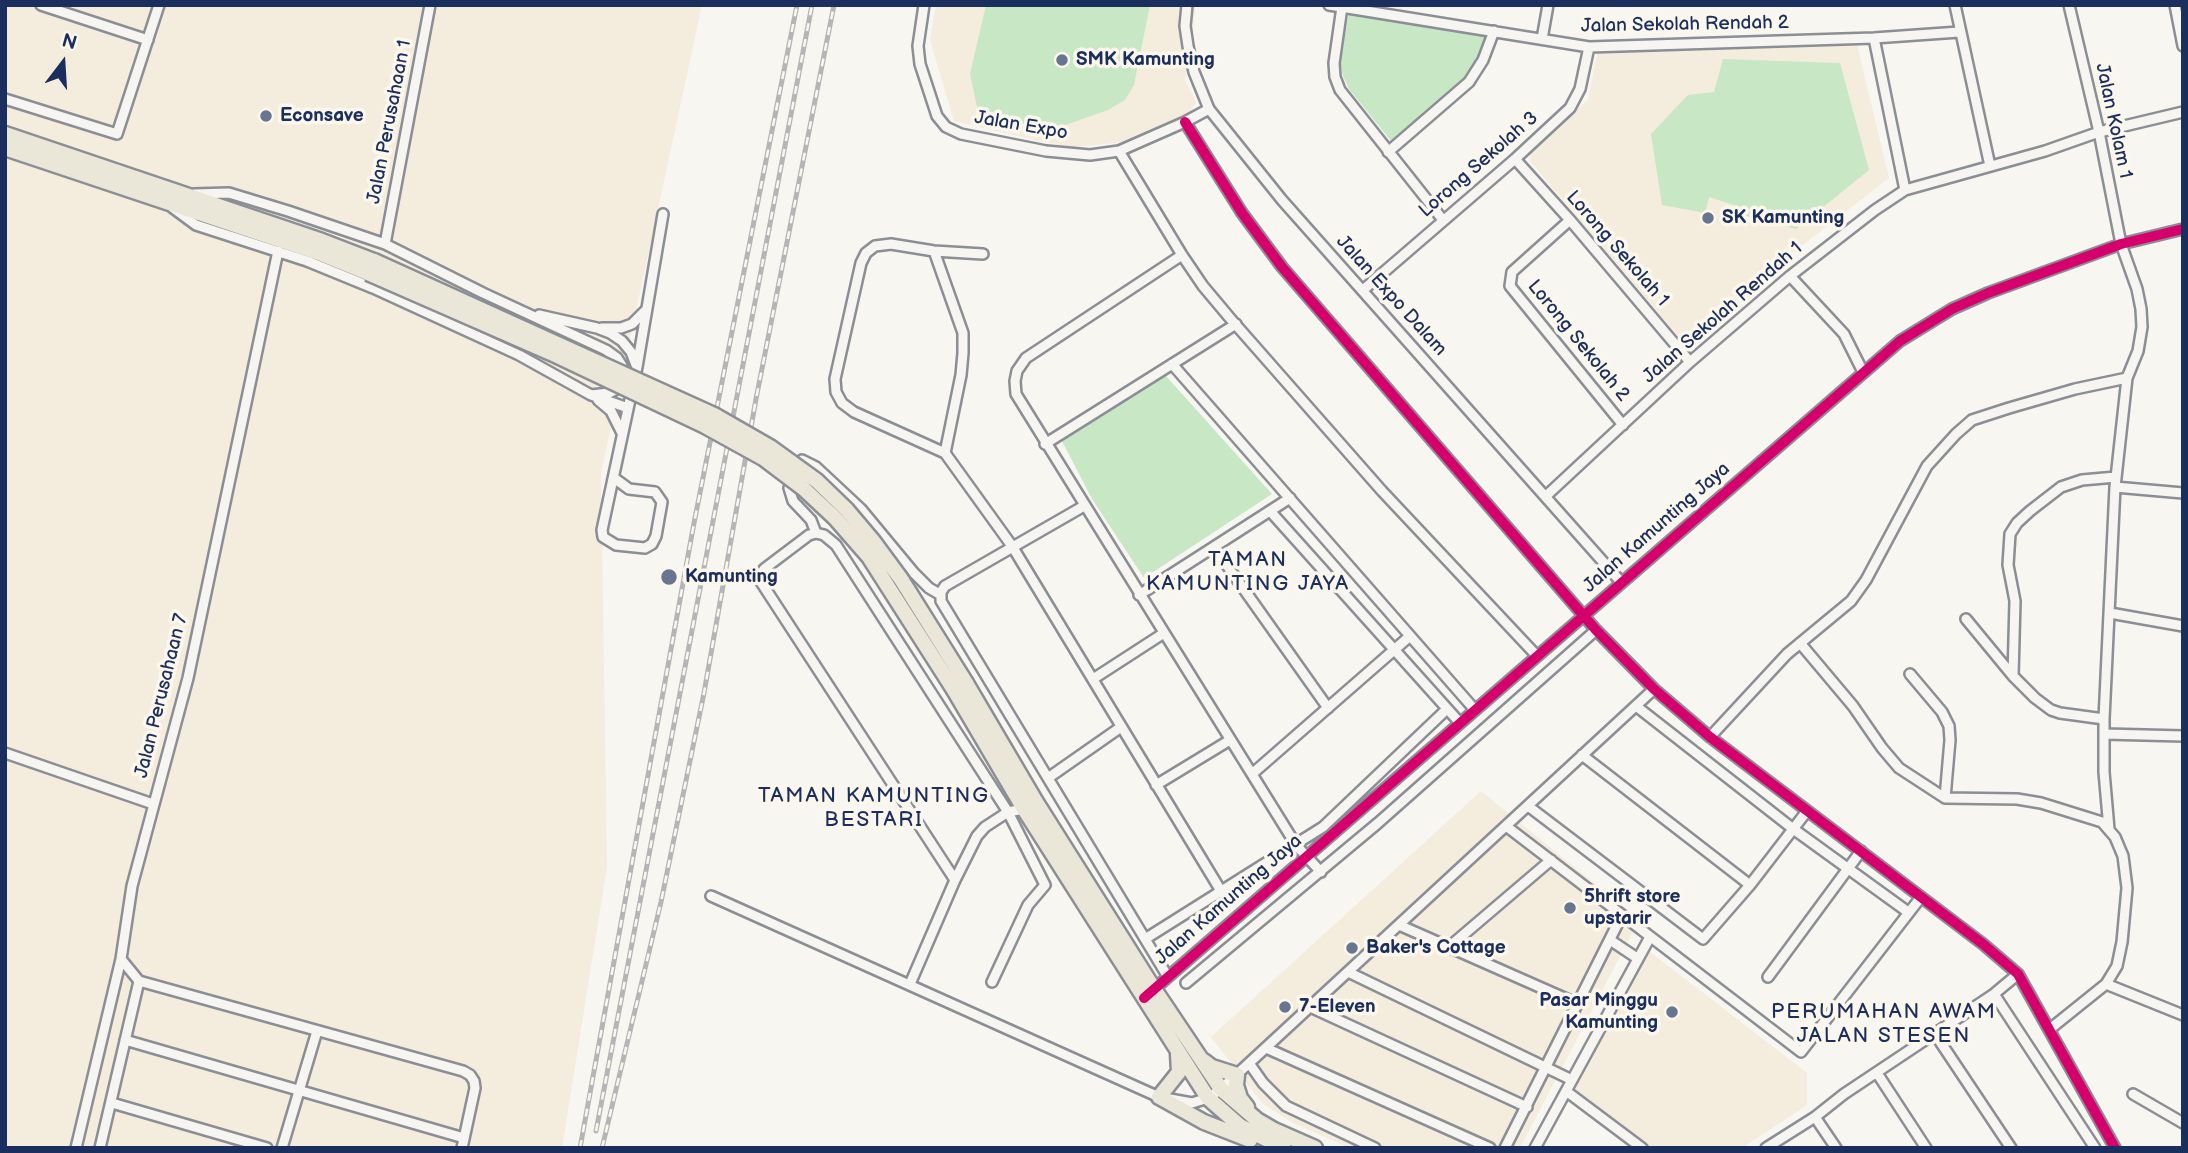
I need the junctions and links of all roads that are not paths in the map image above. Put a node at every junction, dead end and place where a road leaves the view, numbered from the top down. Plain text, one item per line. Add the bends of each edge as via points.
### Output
1 (41, 5) edge
2 (159, 5) edge
3 (430, 5) edge
4 (924, 5) edge
5 (1187, 5) edge
6 (1329, 5) edge
7 (1548, 5) edge
8 (1955, 5) edge
9 (2069, 5) edge
10 (2175, 5) edge
11 (1342, 7) junction
12 (2180, 22) edge
13 (1494, 31) junction
14 (1959, 33) junction
15 (1874, 38) junction
16 (1542, 39) junction
17 (148, 40) junction
18 (2183, 46) edge
19 (1589, 47) junction
20 (5, 100) edge
21 (1209, 108) junction
22 (2183, 112) edge
23 (1185, 122) junction
24 (2099, 132) junction
25 (5, 134) edge
26 (5, 148) edge
27 (1118, 151) junction
28 (1388, 152) junction
29 (1515, 159) junction
30 (1990, 166) junction
31 (1906, 190) junction
32 (185, 194) junction
33 (161, 200) junction
34 (663, 214) dead end
35 (1443, 220) junction
36 (1570, 220) junction
37 (2183, 229) edge
38 (385, 244) junction
39 (2121, 244) junction
40 (278, 251) junction
41 (934, 251) junction
42 (983, 254) dead end
43 (1182, 255) junction
44 (371, 267) junction
45 (1790, 276) junction
46 (1363, 290) junction
47 (520, 311) junction
48 (646, 311) junction
49 (1236, 324) junction
50 (597, 328) junction
51 (1690, 362) junction
52 (1172, 364) junction
53 (636, 367) junction
54 (1863, 372) junction
55 (2127, 378) junction
56 (591, 395) junction
57 (628, 408) junction
58 (1623, 425) junction
59 (622, 433) junction
60 (1045, 444) junction
61 (945, 453) junction
62 (614, 478) junction
63 (2116, 482) junction
64 (2183, 493) edge
65 (1546, 496) junction
66 (1290, 498) junction
67 (1084, 506) junction
68 (1269, 511) junction
69 (816, 533) junction
70 (1012, 546) junction
71 (1214, 547) junction
72 (1621, 582) junction
73 (1139, 594) junction
74 (941, 595) junction
75 (2110, 613) junction
76 (1584, 615) junction
77 (1966, 619) dead end
78 (2183, 626) edge
79 (1596, 630) junction
80 (1164, 633) junction
81 (1410, 636) junction
82 (1800, 643) junction
83 (1394, 650) junction
84 (1537, 656) junction
85 (1910, 674) dead end
86 (2013, 676) junction
87 (1093, 679) junction
88 (960, 687) junction
89 (1654, 689) junction
90 (1636, 706) junction
91 (1328, 708) junction
92 (1447, 709) junction
93 (1475, 710) junction
94 (2104, 719) junction
95 (1460, 723) junction
96 (1121, 727) junction
97 (2105, 734) junction
98 (2183, 736) edge
99 (1710, 737) junction
100 (1230, 740) junction
101 (5, 753) edge
102 (1582, 755) junction
103 (1252, 774) junction
104 (1048, 778) junction
105 (1156, 785) junction
106 (1945, 798) junction
107 (153, 804) junction
108 (1528, 806) junction
109 (1024, 809) junction
110 (1807, 811) junction
111 (1008, 812) junction
112 (1506, 826) junction
113 (1792, 828) junction
114 (2109, 829) junction
115 (1296, 845) junction
116 (1861, 851) junction
117 (1307, 856) junction
118 (1551, 860) junction
119 (1847, 868) junction
120 (1321, 872) junction
121 (955, 880) junction
122 (1750, 885) junction
123 (1221, 891) junction
124 (711, 896) dead end
125 (1920, 897) junction
126 (1908, 912) junction
127 (1622, 915) junction
128 (1399, 925) junction
129 (1650, 937) junction
130 (1145, 939) junction
131 (1610, 940) junction
132 (1450, 947) junction
133 (1637, 958) junction
134 (121, 959) junction
135 (1348, 972) junction
136 (2018, 974) junction
137 (1168, 977) junction
138 (1768, 977) dead end
139 (139, 981) junction
140 (992, 982) dead end
141 (1186, 983) dead end
142 (910, 984) junction
143 (2106, 984) junction
144 (1149, 994) junction
145 (1994, 994) junction
146 (1578, 1004) junction
147 (1310, 1007) junction
148 (2183, 1015) edge
149 (2050, 1029) junction
150 (317, 1031) junction
151 (1935, 1034) junction
152 (125, 1040) junction
153 (1266, 1048) junction
154 (1178, 1053) junction
155 (1200, 1058) junction
156 (1249, 1063) junction
157 (1547, 1066) junction
158 (1877, 1073) junction
159 (1237, 1075) junction
160 (1572, 1080) junction
161 (1221, 1089) junction
162 (299, 1090) junction
163 (1566, 1091) junction
164 (2133, 1094) dead end
165 (1159, 1097) junction
166 (1208, 1098) junction
167 (112, 1103) junction
168 (1527, 1107) junction
169 (1815, 1117) junction
170 (1257, 1120) junction
171 (2183, 1123) edge
172 (464, 1138) junction
173 (1280, 1146) edge
174 (76, 1148) edge
175 (100, 1148) edge
176 (267, 1148) edge
177 (282, 1148) edge
178 (462, 1148) edge
179 (1315, 1148) edge
180 (1375, 1148) edge
181 (1490, 1148) edge
182 (1504, 1148) edge
183 (1535, 1148) edge
184 (1642, 1148) edge
185 (1766, 1148) edge
186 (1836, 1148) edge
187 (1926, 1148) edge
188 (2011, 1148) edge
189 (2095, 1148) edge
190 (2115, 1148) edge

1 - 17 street
2 - 17 street
3 - 38 street, Jalan Perusahaan 1
4 - 27 street, Jalan Expo via 920,64 937,116 946,127 1046,151 1090,155
5 - 21 street, Jalan Expo Dalam via 1188,46
6 - 11 street, Jalan Sekolah Rendah 2
7 - 16 street
8 - 14 street
9 - 24 street, Jalan Kolam 1
10 - 12 street
11 - 13 street, Jalan Sekolah Rendah 2
11 - 28 street via 1335,77
12 - 18 street
13 - 16 street, Jalan Sekolah Rendah 2
13 - 28 street via 1469,82
14 - 15 street, Jalan Sekolah Rendah 2
14 - 30 street
15 - 19 street, Jalan Sekolah Rendah 2
15 - 31 street
16 - 19 street, Jalan Sekolah Rendah 2
17 - 20 street via 117,134
19 - 29 street, Lorong Sekolah 3 via 1576,100
21 - 23 street, Jalan Expo
21 - 46 street, Jalan Expo Dalam via 1282,200
22 - 24 street, Jalan Sekolah Rendah 1
23 - 27 street, Jalan Expo
23 - 76 street via 1282,267
24 - 30 street, Jalan Sekolah Rendah 1
24 - 39 street, Jalan Kolam 1
25 - 32 main road
26 - 33 main road
27 - 43 street
28 - 35 street
29 - 35 street, Lorong Sekolah 3
29 - 36 street, Lorong Sekolah 1
30 - 31 street, Jalan Sekolah Rendah 1
31 - 45 street, Jalan Sekolah Rendah 1
32 - 38 street via 229,193
32 - 44 main road
33 - 40 street via 196,225
33 - 44 main road
34 - 48 street
35 - 46 street, Lorong Sekolah 3
36 - 51 street, Lorong Sekolah 1
36 - 58 street, Lorong Sekolah 2 via 1512,272 1510,286
37 - 39 street, Jalan Kamunting Jaya
38 - 47 street
39 - 54 street, Jalan Kamunting Jaya via 1952,309 1900,341
39 - 55 street, Jalan Kolam 1 via 2137,289 2142,327
40 - 56 street via 373,288 519,355
40 - 107 street, Jalan Perusahaan 7 via 188,678
41 - 42 street
41 - 61 street via 963,333 961,375
41 - 61 street via 891,244 875,246 866,253 835,379 842,403 854,412
43 - 49 street
43 - 60 street via 1026,358 1017,371 1016,394
44 - 88 main road, bridge via 763,458 804,489 869,557
45 - 51 street, Jalan Sekolah Rendah 1
45 - 54 street via 1844,334
46 - 65 street, Jalan Expo Dalam
47 - 50 street
47 - 56 street via 617,358 622,377 615,390
48 - 50 street via 621,328
48 - 53 street
49 - 52 street
49 - 84 street via 1382,491
50 - 53 street via 622,341
51 - 58 street, Jalan Sekolah Rendah 1
52 - 60 street
52 - 66 street
53 - 57 street
54 - 72 street, Jalan Kamunting Jaya
55 - 63 street, Jalan Kolam 1
55 - 82 street via 1972,420 1927,466 1851,601
56 - 57 street
56 - 59 street via 611,411
57 - 59 street
58 - 65 street, Jalan Sekolah Rendah 1
59 - 62 street
60 - 67 street
61 - 70 street
62 - 62 street via 629,489 648,490 662,502 656,536 645,548 616,545 603,537
63 - 64 street
63 - 75 street, Jalan Kolam 1
63 - 86 street via 2082,480 2061,488 2030,510 2010,534 2008,565 2015,601
65 - 72 street, Jalan Expo Dalam
66 - 68 street
66 - 81 street
67 - 70 street
67 - 73 street
68 - 71 street
68 - 83 street
69 - 74 street via 789,488 802,460 816,467 861,509 914,573
69 - 111 street via 836,545
69 - 121 street via 764,569 761,582
70 - 74 street via 945,586
70 - 87 street
71 - 73 street
71 - 91 street
72 - 76 street, Jalan Kamunting Jaya
73 - 80 street
74 - 104 street via 946,611
75 - 78 street
75 - 94 street, Jalan Kolam 1
76 - 79 street
76 - 84 street, Jalan Kamunting Jaya
77 - 86 street
79 - 89 street
79 - 120 street
80 - 87 street
80 - 100 street
81 - 83 street
81 - 93 street
82 - 99 street
82 - 106 street via 1899,768
83 - 91 street
83 - 92 street
84 - 93 street, Jalan Kamunting Jaya
85 - 106 street via 1949,726
86 - 94 street via 2051,710
87 - 96 street
88 - 109 main road
88 - 144 main road via 1036,802
89 - 90 street
89 - 99 street
90 - 102 street
90 - 113 street
91 - 103 street
92 - 95 street
92 - 115 street via 1322,827
93 - 95 street, Jalan Kamunting Jaya
94 - 97 street, Jalan Kolam 1
95 - 117 street, Jalan Kamunting Jaya
96 - 104 street
96 - 105 street
97 - 98 street
97 - 114 street, Jalan Kolam 1
99 - 110 street
100 - 103 street
100 - 105 street
101 - 107 street
102 - 108 street
102 - 122 street
103 - 115 street
104 - 130 street
105 - 123 street
106 - 114 street via 2028,800 2092,818
107 - 134 street, Jalan Perusahaan 7 via 132,886
108 - 112 street
108 - 122 street via 1703,939
109 - 111 street
109 - 144 main road
110 - 113 street
110 - 116 street
111 - 121 street via 977,836
111 - 140 street via 1045,885 1028,905
112 - 118 street
112 - 128 street
113 - 119 street
113 - 122 street
114 - 143 street, Jalan Kolam 1 via 2123,856 2127,888 2120,956
115 - 117 street
115 - 123 street
116 - 119 street
116 - 125 street
117 - 120 street
117 - 137 street, Jalan Kamunting Jaya
118 - 127 street
118 - 132 street
119 - 126 street
119 - 138 street
120 - 141 street
121 - 142 street
123 - 130 street
124 - 142 street
125 - 126 street
125 - 136 street
126 - 129 street via 1801,1052
127 - 129 street
127 - 131 street
128 - 132 street
128 - 135 street
129 - 133 street
130 - 137 street
131 - 133 street
131 - 146 street
132 - 146 street
133 - 160 street
134 - 139 street
134 - 174 street, Jalan Perusahaan 7
135 - 147 street
135 - 157 street
136 - 145 street
136 - 149 street
137 - 144 street, Jalan Kamunting Jaya
139 - 150 street
139 - 152 street
142 - 165 street
143 - 148 street
143 - 149 street
144 - 154 main road
144 - 155 main road
145 - 151 street
145 - 189 street
146 - 157 street
147 - 153 street
147 - 168 street
149 - 190 street
150 - 162 street
150 - 172 street via 470,1075 475,1088
151 - 158 street
151 - 188 street
152 - 162 street
152 - 167 street
153 - 156 street
153 - 181 street
154 - 165 main road via 1179,1072
154 - 166 main road
155 - 159 main road
155 - 161 main road
156 - 159 street
156 - 180 street via 1286,1106
157 - 160 street
157 - 168 street
158 - 169 street
158 - 187 street
159 - 161 street
159 - 170 main road via 1240,1098
160 - 163 street
161 - 166 street
161 - 170 main road
162 - 172 street
162 - 177 street
163 - 183 street
163 - 184 street
164 - 171 street
165 - 166 street via 1192,1103
165 - 173 main road via 1225,1131
166 - 173 main road via 1240,1126
167 - 175 street
167 - 176 street
168 - 182 street
169 - 185 street
169 - 186 street
170 - 179 main road
172 - 178 street

